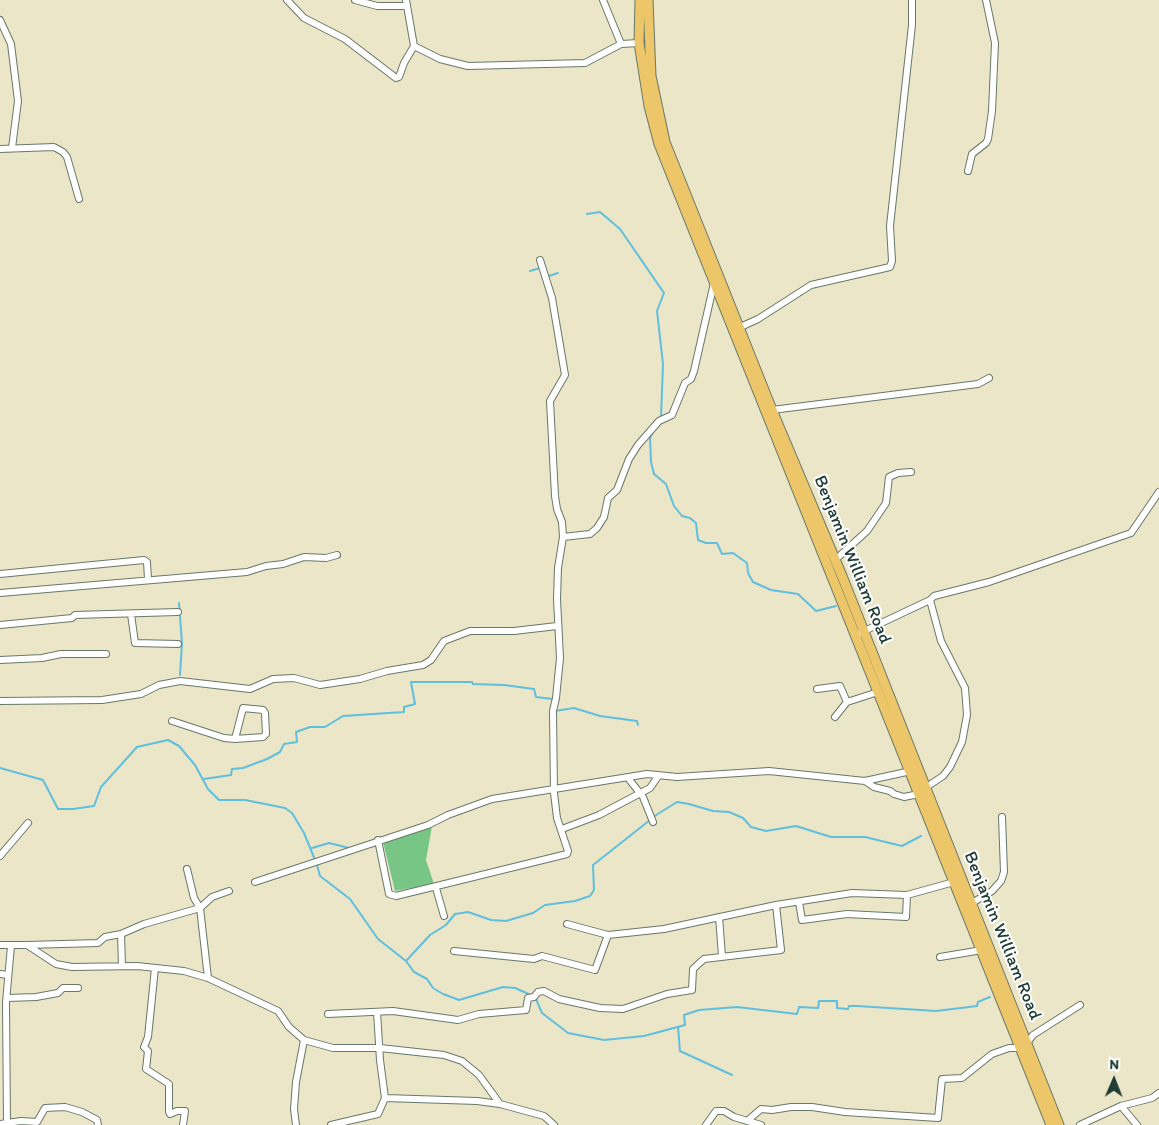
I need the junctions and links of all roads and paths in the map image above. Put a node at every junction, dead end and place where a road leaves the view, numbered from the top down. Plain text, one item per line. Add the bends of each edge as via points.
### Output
1 (286, 0) edge
2 (355, 0) edge
3 (603, 0) edge
4 (640, 0) edge
5 (648, 0) edge
6 (912, 0) edge
7 (986, 0) edge
8 (406, 3) edge
9 (0, 20) edge
10 (639, 43) junction
11 (621, 44) junction
12 (414, 46) junction
13 (12, 148) junction
14 (0, 149) edge
15 (968, 171) dead end
16 (79, 199) dead end
17 (540, 260) dead end
18 (714, 283) junction
19 (735, 329) junction
20 (989, 378) dead end
21 (772, 410) junction
22 (911, 472) dead end
23 (1159, 492) edge
24 (563, 537) junction
25 (337, 555) dead end
26 (835, 560) junction
27 (0, 574) edge
28 (148, 579) junction
29 (0, 593) edge
30 (930, 600) junction
31 (178, 612) dead end
32 (131, 614) junction
33 (0, 625) edge
34 (557, 626) junction
35 (860, 634) junction
36 (178, 644) dead end
37 (106, 654) dead end
38 (0, 660) edge
39 (817, 689) dead end
40 (878, 692) junction
41 (0, 701) edge
42 (847, 702) junction
43 (835, 716) dead end
44 (172, 721) dead end
45 (234, 739) junction
46 (911, 771) junction
47 (659, 776) junction
48 (628, 778) junction
49 (865, 781) junction
50 (554, 789) junction
51 (922, 791) junction
52 (639, 793) junction
53 (1002, 817) dead end
54 (653, 822) dead end
55 (28, 823) dead end
56 (562, 829) junction
57 (378, 840) junction
58 (0, 856) edge
59 (186, 869) dead end
60 (255, 882) dead end
61 (954, 882) junction
62 (436, 888) junction
63 (229, 891) dead end
64 (908, 895) junction
65 (799, 902) junction
66 (972, 903) junction
67 (776, 905) junction
68 (200, 908) junction
69 (444, 916) dead end
70 (719, 916) junction
71 (567, 924) dead end
72 (121, 934) junction
73 (608, 936) junction
74 (0, 945) edge
75 (27, 945) junction
76 (11, 946) junction
77 (982, 950) junction
78 (454, 952) dead end
79 (722, 956) junction
80 (940, 957) dead end
81 (122, 966) junction
82 (155, 968) junction
83 (0, 974) edge
84 (8, 975) junction
85 (208, 978) junction
86 (78, 988) dead end
87 (7, 998) junction
88 (1080, 1006) dead end
89 (377, 1012) junction
90 (328, 1014) dead end
91 (304, 1040) junction
92 (1024, 1046) junction
93 (380, 1048) junction
94 (0, 1057) edge
95 (8, 1057) junction
96 (1159, 1093) edge
97 (385, 1098) junction
98 (500, 1104) junction
99 (1121, 1106) junction
100 (747, 1121) junction
101 (0, 1124) edge
102 (7, 1125) edge
103 (98, 1125) edge
104 (183, 1125) edge
105 (296, 1125) edge
106 (331, 1125) edge
107 (554, 1125) edge
108 (706, 1125) edge
109 (761, 1125) edge
110 (1051, 1125) edge
111 (1059, 1125) edge
112 (1080, 1125) edge
113 (1137, 1125) edge

1 - 12 street via 304,18 345,39 396,78
2 - 8 street via 377,6
3 - 11 street
4 - 10 main road, Benjamin William Road
5 - 19 main road, Benjamin William Road via 651,76 665,142
6 - 19 street via 890,226 890,267 811,285 758,319
7 - 15 street via 994,43 992,111 986,143 972,154
8 - 12 street
9 - 13 street via 11,44 18,101
10 - 11 street
10 - 18 main road, Benjamin William Road via 659,144
11 - 12 street via 585,64 468,66 440,59
13 - 14 street
13 - 16 street via 54,147 63,152
17 - 24 street via 552,298 565,375 550,401 555,496
18 - 19 main road, Benjamin William Road
18 - 24 street via 691,379 685,383 672,415 661,420 629,459 617,490 608,498 604,517 597,528 590,534
19 - 21 main road, Benjamin William Road
19 - 35 main road, Benjamin William Road
20 - 21 street via 978,384
21 - 26 main road, Benjamin William Road
22 - 26 street via 889,478 886,503 867,531
23 - 30 street via 1131,533 989,582 934,596
24 - 34 street via 558,568
25 - 28 street via 304,557 247,572
26 - 35 main road, Benjamin William Road
27 - 28 street via 144,560 147,562
28 - 29 street
30 - 35 street
30 - 51 street via 941,641 965,688 967,715 962,742 950,767
31 - 32 street
32 - 33 street via 75,615 34,623
32 - 36 street via 135,643
34 - 41 street via 514,631 470,631 444,641 431,660 423,665 320,685 294,678 273,679 250,689 180,681 159,685 141,694 102,700
34 - 50 street via 560,658 552,711
35 - 40 main road, Benjamin William Road
35 - 51 main road, Benjamin William Road
37 - 38 street via 61,654
39 - 42 street via 840,686
40 - 42 street
40 - 46 main road, Benjamin William Road
42 - 43 street
44 - 45 street via 199,732
45 - 45 street via 265,736 265,712 243,708
46 - 49 street
46 - 51 main road, Benjamin William Road
47 - 48 street via 647,774
47 - 49 street via 769,771
47 - 52 street via 650,788
48 - 50 street
48 - 52 street
49 - 51 street via 904,797
50 - 56 street via 557,818
50 - 57 street via 492,800
51 - 61 main road, Benjamin William Road
51 - 66 main road, Benjamin William Road
52 - 54 street
52 - 56 street via 599,815
53 - 66 street via 1004,872 1001,882
55 - 58 street
56 - 62 street via 568,854
57 - 60 street
57 - 62 street via 390,894 396,896
59 - 68 street
61 - 64 street
61 - 77 main road, Benjamin William Road
62 - 69 street
63 - 68 street via 212,897
64 - 65 street via 852,893
64 - 65 street via 906,916 846,914 802,920
65 - 67 street
66 - 92 main road, Benjamin William Road
67 - 70 street
67 - 79 street via 781,950
68 - 72 street
68 - 85 street
70 - 73 street via 664,929
70 - 79 street
71 - 73 street
72 - 75 street via 98,942
72 - 81 street
73 - 78 street via 598,968 592,970 542,956 534,959
74 - 76 street
75 - 76 street
75 - 81 street via 56,964 72,967
76 - 84 street
77 - 80 street
77 - 92 main road, Benjamin William Road
79 - 89 street via 698,963 693,969 692,990 667,994 623,1009 600,1008 559,999 544,991 527,999 526,1010 479,1014 458,1020 408,1012
81 - 82 street
82 - 85 street
82 - 104 street via 148,1037 144,1047 148,1051 146,1069 169,1084 169,1112 185,1111
83 - 84 street
84 - 87 street
85 - 91 street via 278,1011
86 - 87 street via 63,988 58,993 36,997
87 - 95 street
88 - 92 street via 1033,1035
89 - 90 street
89 - 93 street
91 - 93 street via 333,1048
91 - 105 street via 295,1097
92 - 100 street via 992,1054 962,1078 942,1079 938,1118 798,1107 761,1109
92 - 110 main road, Benjamin William Road
92 - 111 main road, Benjamin William Road
93 - 97 street
93 - 98 street via 444,1055 462,1061 479,1075
94 - 95 street
95 - 102 street
96 - 99 street
97 - 98 street
97 - 106 street via 378,1114
98 - 107 street via 544,1116
99 - 112 street
99 - 113 street
100 - 108 street via 716,1111
100 - 109 street
101 - 102 street
102 - 103 street via 21,1121 36,1122 45,1108 65,1106 97,1120

